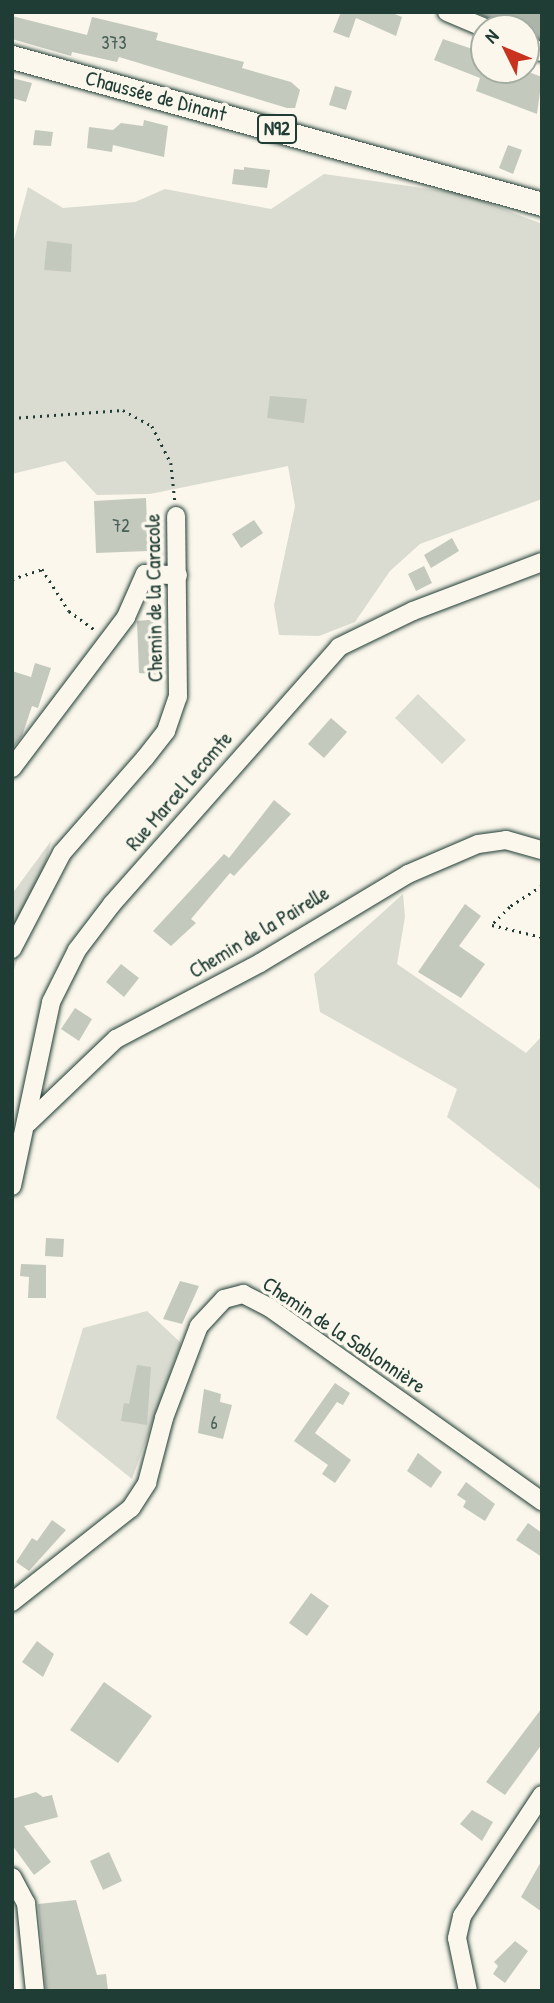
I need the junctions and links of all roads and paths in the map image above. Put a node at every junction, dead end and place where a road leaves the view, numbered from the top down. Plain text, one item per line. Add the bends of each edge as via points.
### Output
1 (447, 12) edge
2 (470, 22) edge
3 (12, 57) edge
4 (542, 204) edge
5 (12, 418) edge
6 (176, 516) joint
7 (542, 562) edge
8 (178, 575) junction
9 (12, 579) edge
10 (110, 637) junction
11 (12, 768) edge
12 (542, 850) edge
13 (542, 886) edge
14 (542, 937) edge
15 (12, 949) edge
16 (28, 1123) junction
17 (12, 1186) edge
18 (542, 1501) edge
19 (12, 1602) edge
20 (542, 1795) edge
21 (12, 1877) edge
22 (35, 1991) edge
23 (468, 1991) edge

1 - 2 street
3 - 4 main road, Chaussée de Dinant / N92
5 - 6 path, Chemin de la Caracole via 123,410 152,426 171,463
6 - 8 street, Chemin de la Caracole
7 - 16 street, Rue Marcel Lecomte via 364,632 319,666 77,950 51,1003
8 - 10 street via 145,575
8 - 15 street, Chemin de la Caracole via 178,697 166,731 62,853
9 - 10 path via 41,569 69,611
10 - 11 street
12 - 16 street, Chemin de la Pairelle via 506,840 478,844 408,874 260,963 116,1039
13 - 14 path via 492,925
16 - 17 street, Rue Marcel Lecomte
18 - 19 street, Chemin de la Sablonnière via 270,1308 243,1294 224,1299 200,1326 164,1418 147,1483 131,1508
20 - 23 street via 462,1916 457,1937
21 - 22 street via 26,1903

